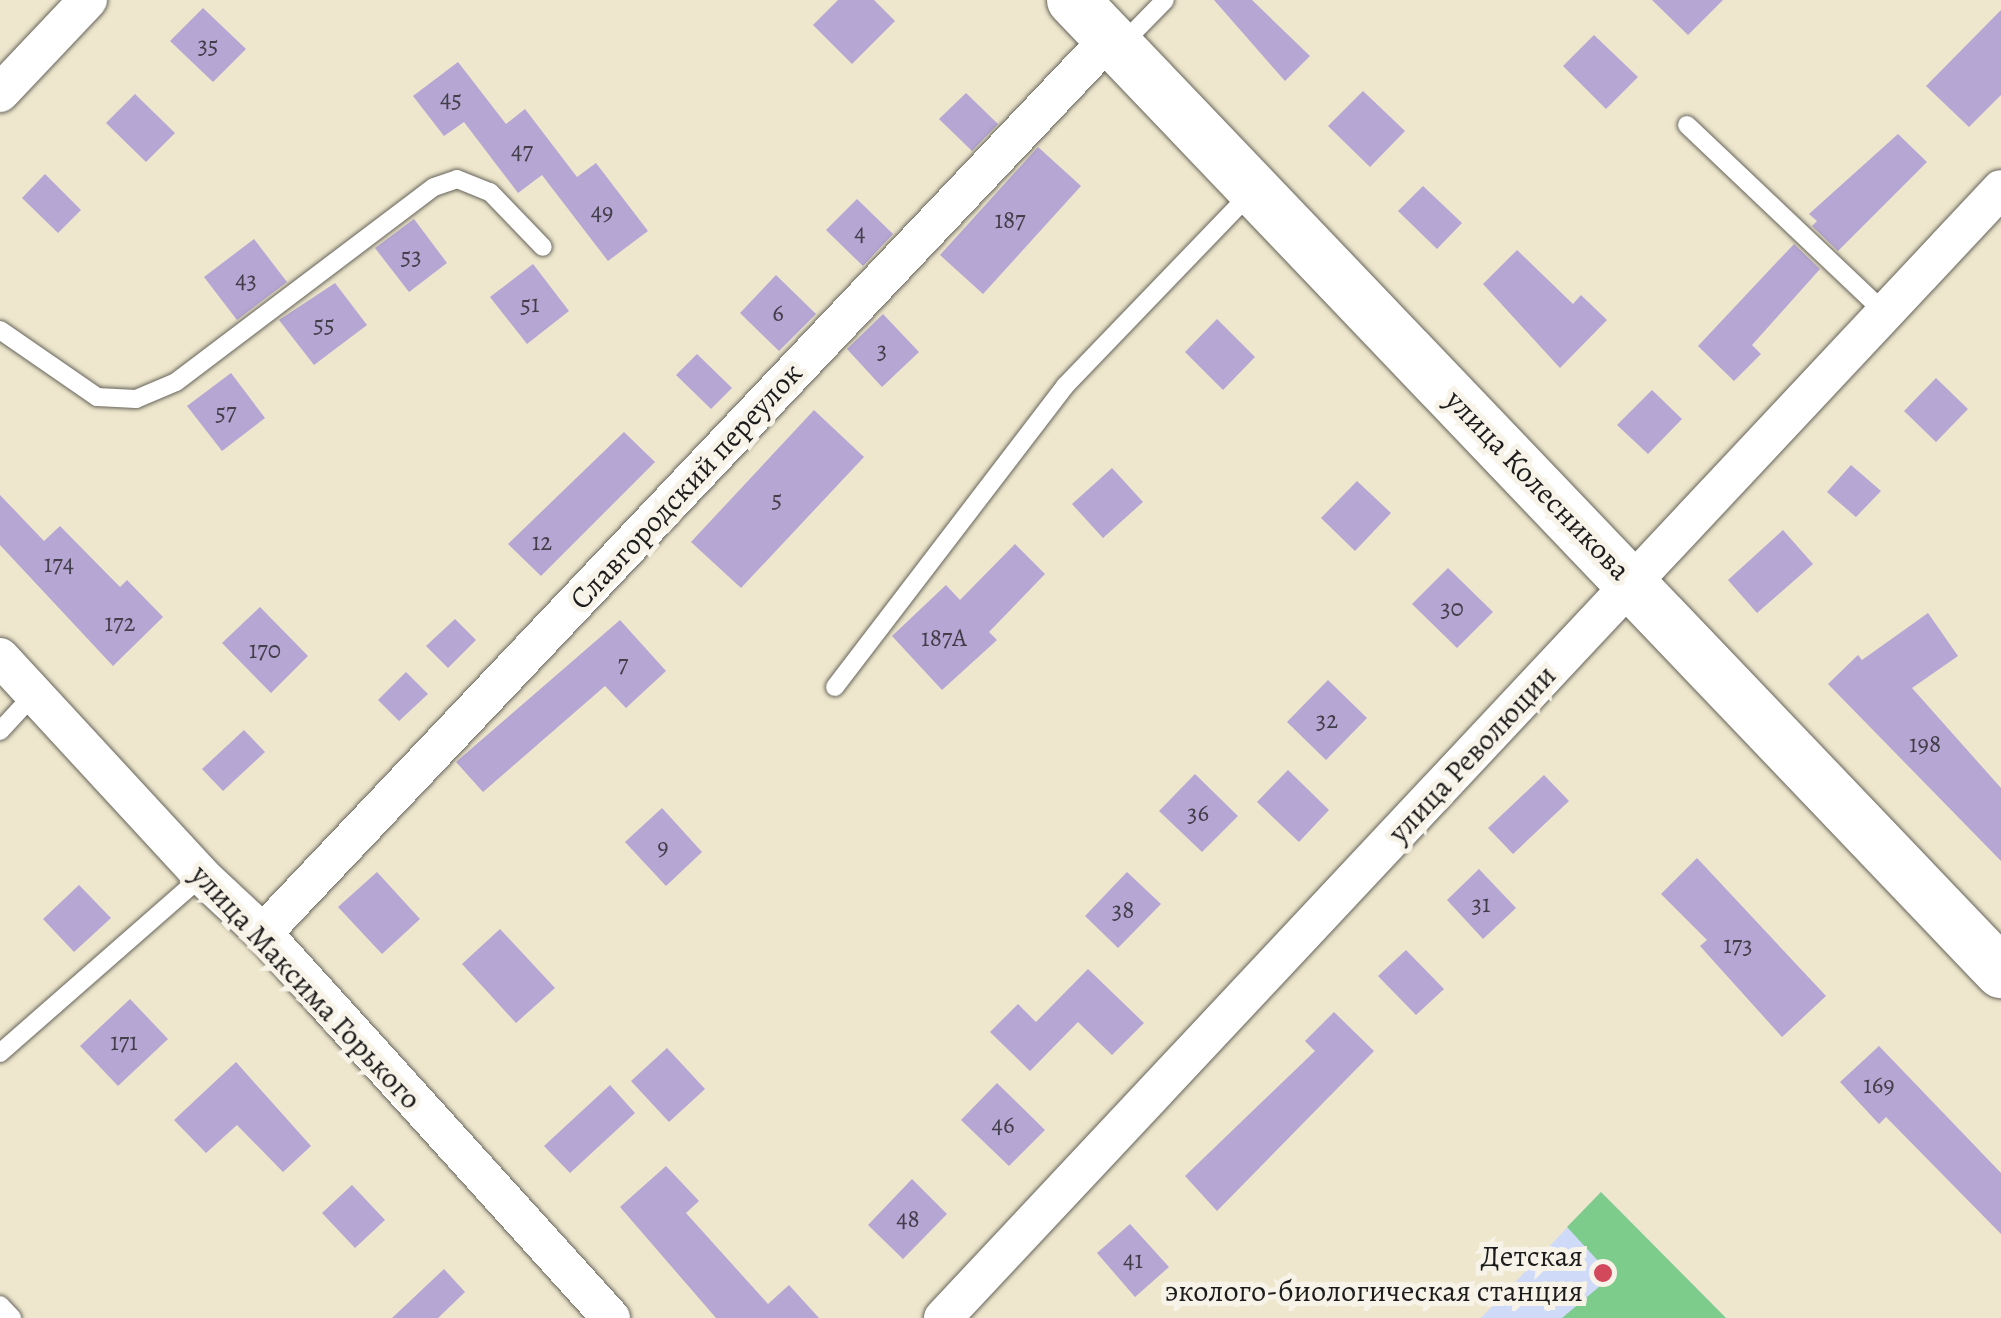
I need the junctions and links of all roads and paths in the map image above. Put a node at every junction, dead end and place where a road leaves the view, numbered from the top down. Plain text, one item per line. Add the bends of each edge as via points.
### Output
1 (88, 0) edge
2 (1073, 0) edge
3 (1165, 0) edge
4 (1114, 43) junction
5 (0, 94) edge
6 (1687, 124) dead end
7 (2001, 189) edge
8 (1254, 190) junction
9 (543, 247) dead end
10 (1885, 313) junction
11 (0, 330) edge
12 (1632, 583) junction
13 (0, 657) edge
14 (835, 686) dead end
15 (34, 694) junction
16 (0, 731) edge
17 (202, 876) junction
18 (263, 933) junction
19 (2001, 972) edge
20 (0, 1053) edge
21 (0, 1305) edge
22 (12, 1318) edge
23 (611, 1318) edge
24 (944, 1318) edge

1 - 5 street
2 - 4 street, улица Колесникова
3 - 4 lane
4 - 8 street, улица Колесникова
4 - 18 street, Славгородский переулок
6 - 10 lane
7 - 10 street, улица Революции
8 - 12 street, улица Колесникова
8 - 14 lane via 1066,386
9 - 11 lane via 490,192 457,179 434,187 176,382 136,399 97,397
10 - 12 street, улица Революции
12 - 19 street, улица Колесникова
12 - 24 street, улица Революции
13 - 15 street, улица Максима Горького
15 - 16 lane
15 - 17 street, улица Максима Горького
17 - 18 street, улица Максима Горького
17 - 20 lane
18 - 23 street, улица Максима Горького
21 - 22 lane

